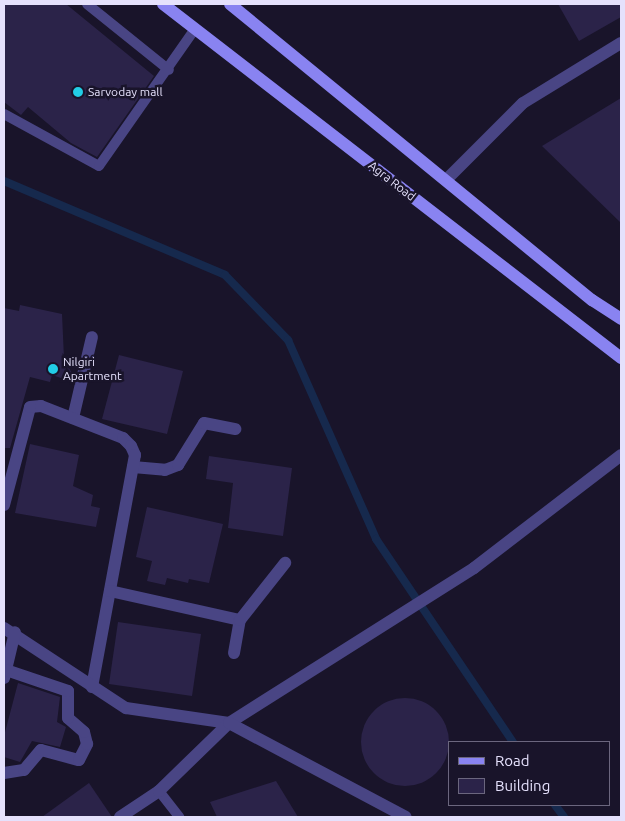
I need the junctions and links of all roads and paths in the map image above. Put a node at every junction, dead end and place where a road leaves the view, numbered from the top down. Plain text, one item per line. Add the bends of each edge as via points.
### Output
1 (87, 4) edge
2 (163, 4) edge
3 (230, 4) edge
4 (195, 29) junction
5 (621, 43) edge
6 (169, 70) junction
7 (4, 114) edge
8 (447, 179) junction
9 (621, 319) edge
10 (92, 337) dead end
11 (621, 358) edge
12 (72, 418) junction
13 (235, 430) dead end
14 (10, 455) edge
15 (621, 455) edge
16 (133, 466) junction
17 (4, 505) edge
18 (285, 563) dead end
19 (110, 591) junction
20 (240, 620) junction
21 (9, 630) edge
22 (234, 653) dead end
23 (5, 674) edge
24 (92, 687) junction
25 (229, 723) junction
26 (4, 772) edge
27 (159, 791) junction
28 (120, 817) edge
29 (179, 817) edge
30 (406, 817) edge

1 - 6 lane
2 - 4 main road, Agra Road
3 - 8 main road
4 - 6 lane
4 - 11 main road, Agra Road
5 - 8 street via 523,103
6 - 7 lane via 99,166
8 - 9 main road via 592,300
10 - 12 street
12 - 14 street via 41,406 30,407
12 - 16 street via 123,438 135,455
13 - 16 street via 204,423 178,465 165,470
14 - 17 street
15 - 25 street via 474,568 366,640
16 - 19 street
18 - 20 street
19 - 20 street
19 - 24 street
20 - 22 street
21 - 23 street
21 - 24 street
23 - 26 street via 68,691 68,718 84,732 88,744 79,760 41,750 24,770
24 - 25 street via 126,708
25 - 27 street
25 - 30 street
27 - 28 street
27 - 29 lane

